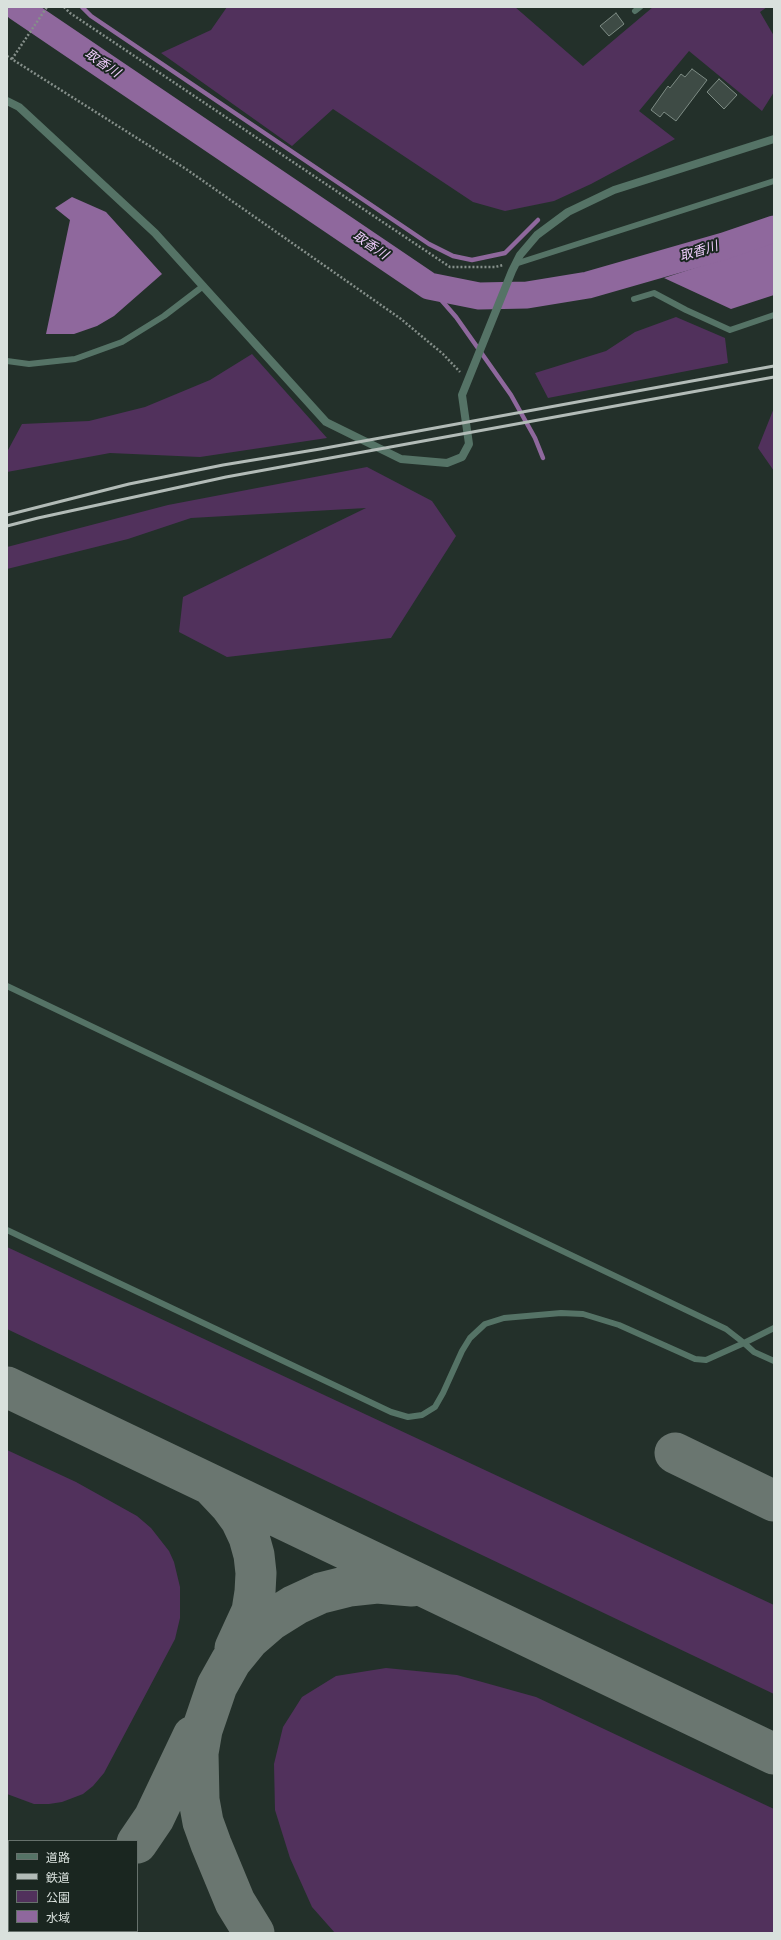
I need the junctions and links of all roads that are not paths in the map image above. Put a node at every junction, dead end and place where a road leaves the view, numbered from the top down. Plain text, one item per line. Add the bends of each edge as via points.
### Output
1 (7, 101) edge
2 (774, 139) edge
3 (774, 181) edge
4 (514, 267) junction
5 (202, 286) junction
6 (634, 299) dead end
7 (774, 315) edge
8 (7, 361) edge
9 (7, 986) edge
10 (7, 1230) edge
11 (774, 1328) edge
12 (744, 1343) junction
13 (774, 1361) edge

1 - 5 street via 19,107 155,233
2 - 4 street via 614,190 568,212 537,235 520,255
3 - 4 lane
4 - 5 street via 462,395 469,444 462,456 447,463 401,460 326,422
5 - 8 lane via 164,316 122,342 75,359 29,364
6 - 7 lane via 654,292 730,330
9 - 12 lane via 726,1329
10 - 12 lane via 384,1408 408,1416 422,1415 435,1407 470,1338 485,1324 504,1318 561,1313 583,1314 619,1325 695,1359 706,1360
11 - 12 lane
12 - 13 lane via 754,1352

